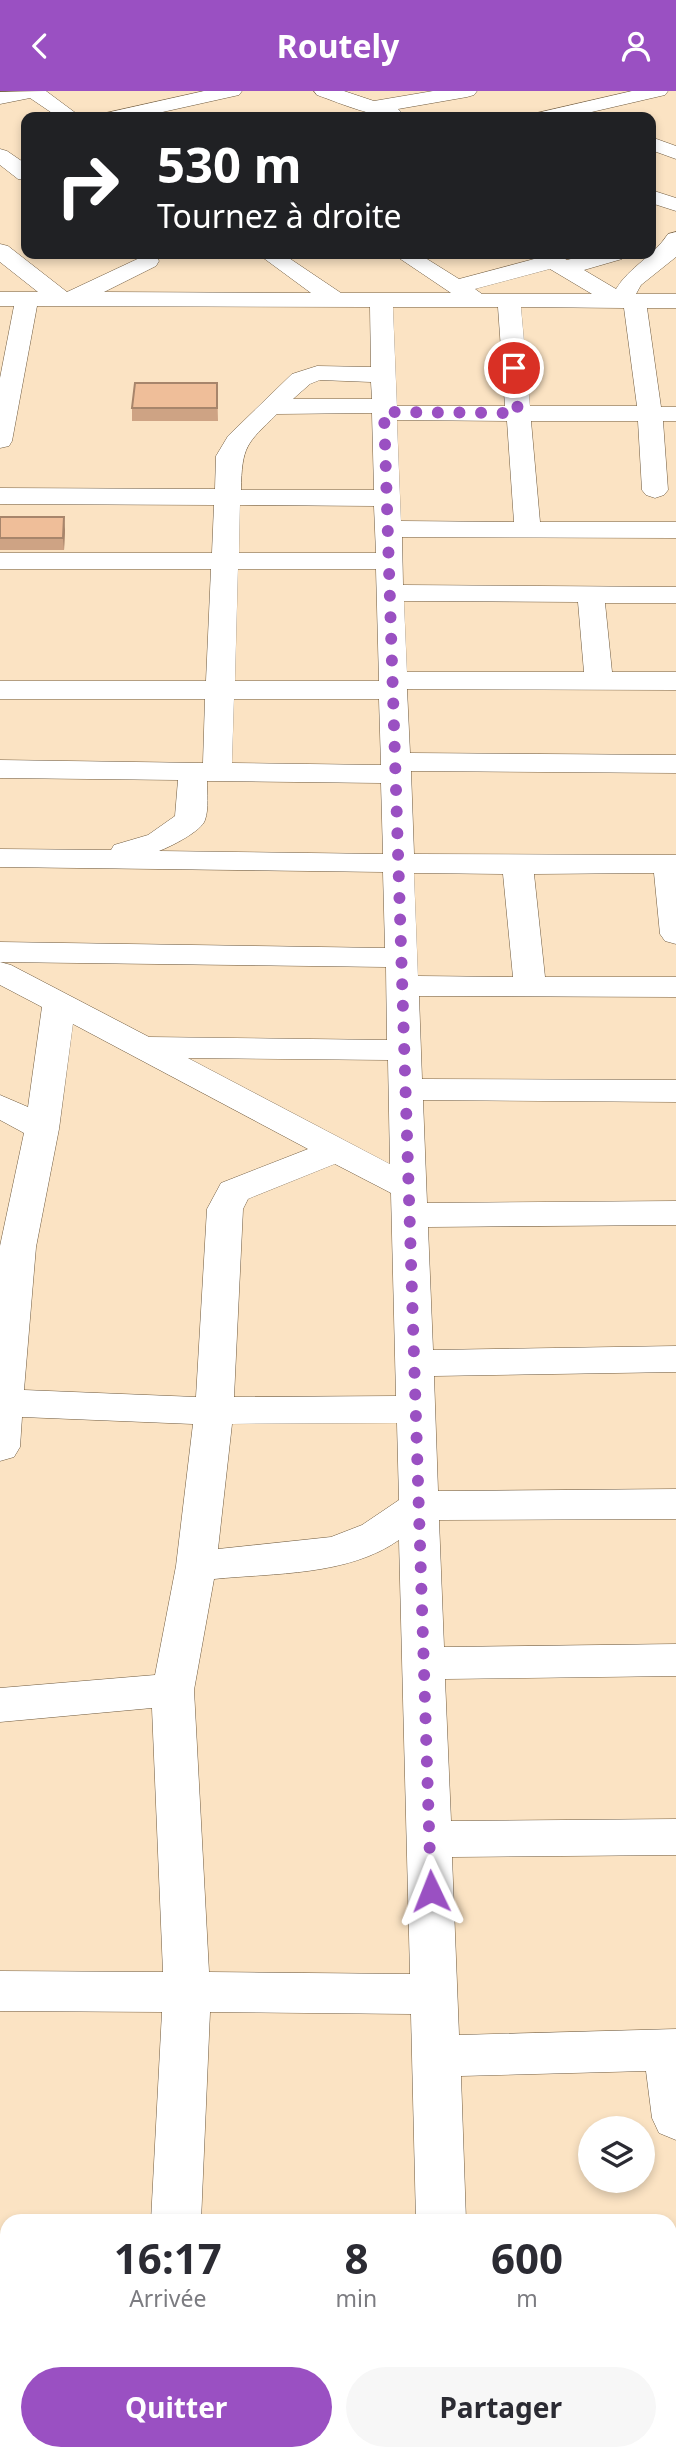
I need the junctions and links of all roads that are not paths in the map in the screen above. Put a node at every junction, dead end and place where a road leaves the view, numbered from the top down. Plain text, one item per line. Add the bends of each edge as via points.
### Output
1 (34, 91) edge
2 (156, 91) edge
3 (232, 91) edge
4 (324, 91) edge
5 (467, 91) edge
6 (657, 91) edge
7 (0, 98) edge
8 (175, 103) junction
9 (400, 103) edge
10 (64, 112) edge
11 (135, 112) edge
12 (189, 112) edge
13 (586, 112) edge
14 (656, 145) edge
15 (676, 153) edge
16 (0, 155) edge
17 (21, 180) edge
18 (656, 198) edge
19 (676, 205) edge
20 (676, 234) edge
21 (656, 241) edge
22 (0, 251) edge
23 (140, 259) edge
24 (146, 259) edge
25 (275, 259) edge
26 (412, 259) edge
27 (570, 259) edge
28 (553, 261) edge
29 (455, 287) junction
30 (0, 299) edge
31 (27, 299) junction
32 (68, 300) junction
33 (205, 300) junction
34 (336, 300) junction
35 (381, 300) junction
36 (478, 301) junction
37 (509, 301) junction
38 (628, 301) junction
39 (676, 301) edge
40 (384, 398) junction
41 (270, 407) junction
42 (518, 413) junction
43 (650, 414) junction
44 (676, 414) edge
45 (0, 441) edge
46 (654, 490) dead end
47 (0, 496) edge
48 (227, 497) junction
49 (528, 530) junction
50 (676, 530) edge
51 (388, 545) junction
52 (0, 561) edge
53 (225, 561) junction
54 (591, 594) junction
55 (675, 600) edge
56 (599, 681) junction
57 (676, 681) edge
58 (393, 685) junction
59 (0, 690) edge
60 (220, 690) junction
61 (676, 764) edge
62 (396, 768) junction
63 (0, 769) edge
64 (205, 772) junction
65 (0, 832) edge
66 (12, 857) edge
67 (107, 858) junction
68 (399, 861) junction
69 (673, 864) edge
70 (518, 865) junction
71 (676, 934) edge
72 (0, 952) edge
73 (0, 972) edge
74 (402, 972) junction
75 (530, 987) junction
76 (676, 987) edge
77 (59, 1003) junction
78 (142, 1047) junction
79 (404, 1051) junction
80 (406, 1089) junction
81 (676, 1091) edge
82 (0, 1106) edge
83 (42, 1129) junction
84 (337, 1150) junction
85 (409, 1201) junction
86 (676, 1213) edge
87 (9, 1247) edge
88 (676, 1359) edge
89 (415, 1363) junction
90 (6, 1403) junction
91 (416, 1409) junction
92 (214, 1411) junction
93 (0, 1447) edge
94 (676, 1504) edge
95 (419, 1506) junction
96 (196, 1566) junction
97 (676, 1660) edge
98 (424, 1663) junction
99 (173, 1690) junction
100 (0, 1705) edge
101 (676, 1837) edge
102 (429, 1839) junction
103 (0, 1991) edge
104 (187, 1992) junction
105 (434, 1994) junction
106 (672, 2050) edge
107 (436, 2056) junction
108 (676, 2117) edge
109 (176, 2214) edge
110 (441, 2214) edge

1 - 7 street
1 - 10 street
2 - 8 street
3 - 8 street
4 - 9 street via 370,108
5 - 9 street
6 - 13 street
8 - 11 street
8 - 12 street
14 - 15 street
16 - 17 street
18 - 19 street
20 - 21 street
20 - 38 street via 670,251 632,281
22 - 32 street
23 - 32 street
24 - 33 street
25 - 34 street
26 - 29 street
27 - 28 street
28 - 29 street
28 - 38 street
29 - 36 street
30 - 31 street
31 - 32 street
31 - 45 street
32 - 33 street
33 - 34 street
34 - 35 street
35 - 36 street
35 - 40 street
36 - 37 street
37 - 38 street
37 - 42 street
38 - 39 street
38 - 43 street
40 - 41 street
40 - 41 street via 317,373 301,379
40 - 42 street
40 - 51 street
41 - 48 street via 240,436 229,456
42 - 43 street
42 - 49 street
43 - 44 street
43 - 46 street
47 - 48 street
48 - 51 street
48 - 53 street
49 - 50 street
49 - 51 street
51 - 53 street
51 - 54 street
51 - 58 street
52 - 53 street
53 - 60 street
54 - 55 street
54 - 56 street
56 - 57 street
56 - 58 street
58 - 60 street
58 - 62 street
59 - 60 street
60 - 64 street
61 - 62 street
62 - 64 street
62 - 68 street
63 - 64 street
64 - 67 street via 190,820 159,841
65 - 66 street
66 - 67 street
67 - 68 street
68 - 70 street
68 - 74 street
69 - 70 street
69 - 71 street
70 - 75 street
72 - 74 street
73 - 77 street
74 - 75 street
74 - 79 street
75 - 76 street
77 - 78 street
77 - 83 street
78 - 79 street
78 - 84 street
79 - 80 street
80 - 81 street
80 - 85 street
82 - 83 street
83 - 87 street
84 - 85 street
84 - 92 street via 244,1186 228,1200
85 - 86 street
85 - 89 street
87 - 90 street
88 - 89 street
89 - 91 street
90 - 92 street
90 - 93 street
91 - 92 street
91 - 95 street
92 - 96 street
94 - 95 street
95 - 96 street via 376,1536 335,1552
95 - 98 street
96 - 99 street
97 - 98 street
98 - 102 street
99 - 100 street
99 - 104 street
101 - 102 street
102 - 105 street
103 - 104 street
104 - 105 street
104 - 109 street
105 - 107 street
106 - 107 street
106 - 108 street
107 - 110 street

